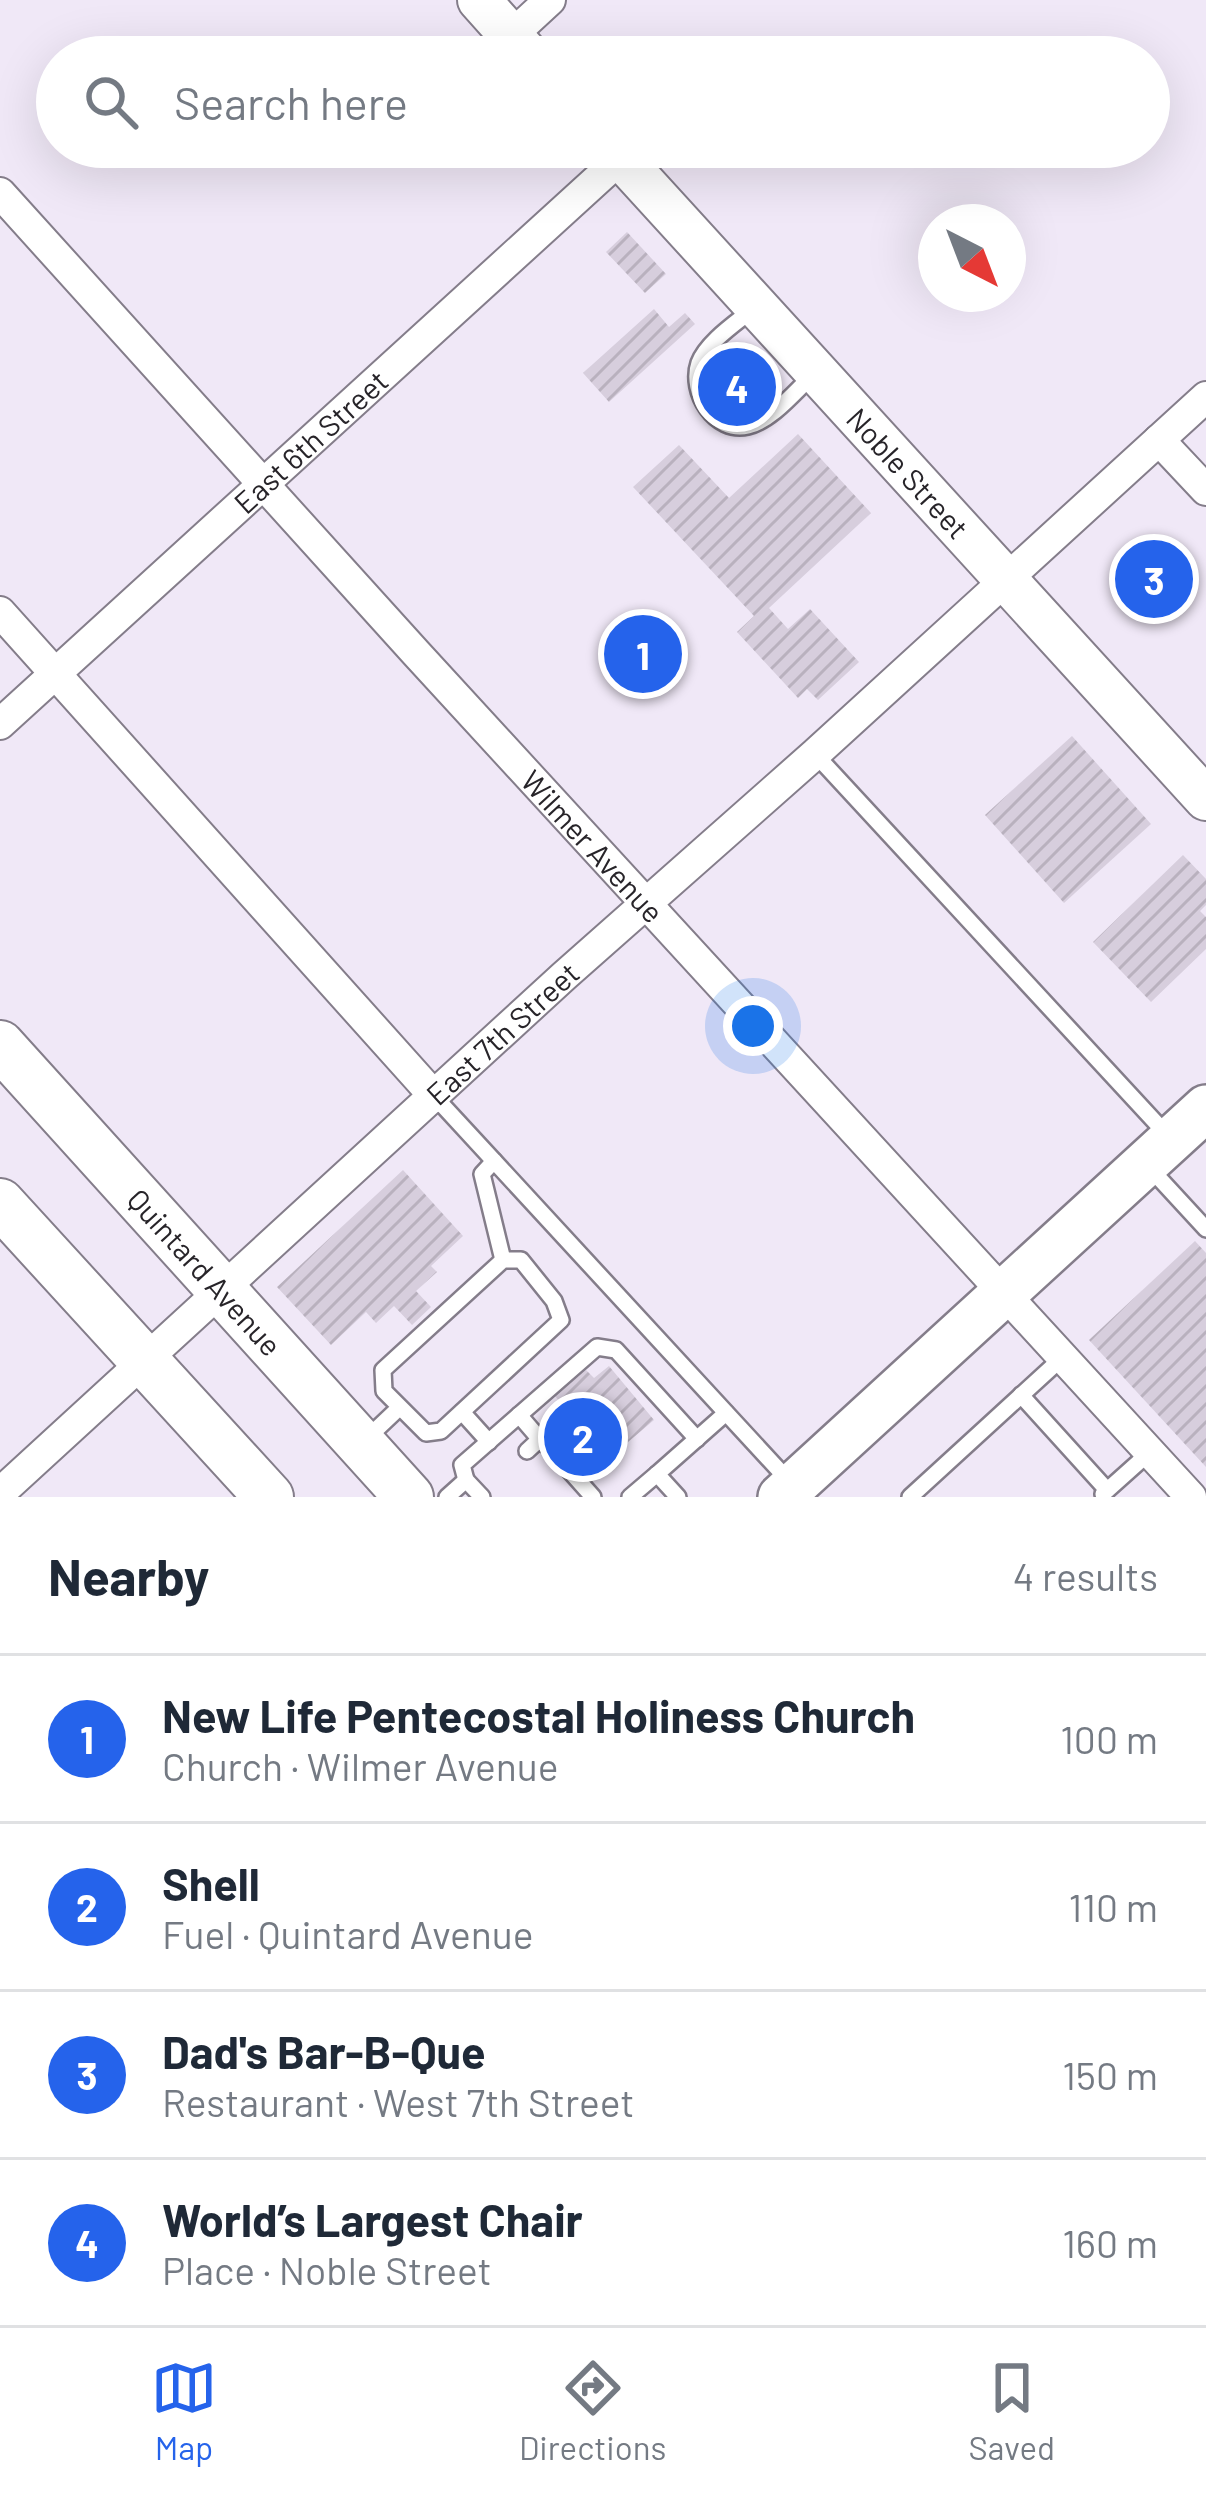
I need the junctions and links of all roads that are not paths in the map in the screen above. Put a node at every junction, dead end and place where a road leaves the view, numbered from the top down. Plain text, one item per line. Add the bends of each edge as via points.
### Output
1 (479, 0) edge
2 (550, 0) edge
3 (512, 36) edge
4 (527, 36) edge
5 (604, 168) edge
6 (637, 168) edge
7 (0, 193) edge
8 (757, 305) junction
9 (817, 370) junction
10 (1206, 397) edge
11 (1159, 440) junction
12 (263, 484) junction
13 (1206, 490) edge
14 (1007, 578) junction
15 (0, 612) edge
16 (55, 671) junction
17 (0, 724) edge
18 (814, 754) junction
19 (1206, 799) edge
20 (649, 903) junction
21 (0, 1045) edge
22 (435, 1097) junction
23 (1184, 1134) edge
24 (494, 1161) junction
25 (0, 1203) edge
26 (1206, 1229) edge
27 (503, 1260) junction
28 (220, 1292) junction
29 (1004, 1293) junction
30 (1063, 1358) junction
31 (144, 1362) junction
32 (1021, 1395) junction
33 (400, 1407) junction
34 (462, 1412) junction
35 (726, 1413) junction
36 (519, 1415) junction
37 (698, 1438) junction
38 (489, 1442) junction
39 (361, 1444) junction
40 (527, 1451) dead end
41 (1150, 1452) junction
42 (568, 1470) dead end
43 (657, 1474) junction
44 (466, 1480) junction
45 (582, 1492) edge
46 (0, 1493) edge
47 (482, 1493) edge
48 (792, 1493) edge
49 (1103, 1494) edge
50 (269, 1497) edge
51 (409, 1497) edge
52 (447, 1497) edge
53 (630, 1497) edge
54 (678, 1497) edge
55 (910, 1497) edge
56 (1191, 1497) edge

1 - 3 main road
2 - 4 street
5 - 12 street, East 6th Street
6 - 8 main road, Noble Street
7 - 12 street, Wilmer Avenue
8 - 9 main road, Noble Street
8 - 9 lane via 699,364 705,407 745,428
9 - 14 main road, Noble Street
10 - 11 street, East 7th Street
11 - 13 street
11 - 14 street, East 7th Street
12 - 16 street, East 6th Street
12 - 20 street, Wilmer Avenue
14 - 18 street, East 7th Street
14 - 19 main road, Noble Street
15 - 16 street
16 - 17 street, East 6th Street
16 - 22 street
18 - 20 street, East 7th Street
18 - 23 lane
20 - 22 street, East 7th Street
20 - 29 street, Wilmer Avenue
21 - 28 highway, Quintard Avenue
22 - 24 lane
22 - 28 street, East 7th Street
23 - 26 lane
23 - 29 main road
24 - 27 lane via 482,1174
24 - 35 lane
25 - 31 highway
27 - 33 lane via 383,1370 384,1391
27 - 34 lane via 521,1260 561,1320
28 - 31 street, East 7th Street
28 - 39 highway, Quintard Avenue
29 - 30 street, Wilmer Avenue
29 - 48 main road
30 - 32 lane
30 - 41 street, Wilmer Avenue
31 - 46 street, East 7th Street
31 - 50 highway
32 - 49 lane
32 - 55 lane
33 - 34 lane via 426,1433
33 - 39 lane
34 - 38 lane
35 - 37 lane
35 - 48 lane
36 - 37 lane via 597,1347 616,1350
36 - 38 lane
36 - 40 lane via 542,1441
37 - 43 lane
38 - 44 lane via 462,1465
39 - 51 highway, Quintard Avenue
41 - 49 lane
41 - 56 street, Wilmer Avenue
42 - 45 lane
43 - 53 lane
43 - 54 lane
44 - 47 lane
44 - 52 lane

